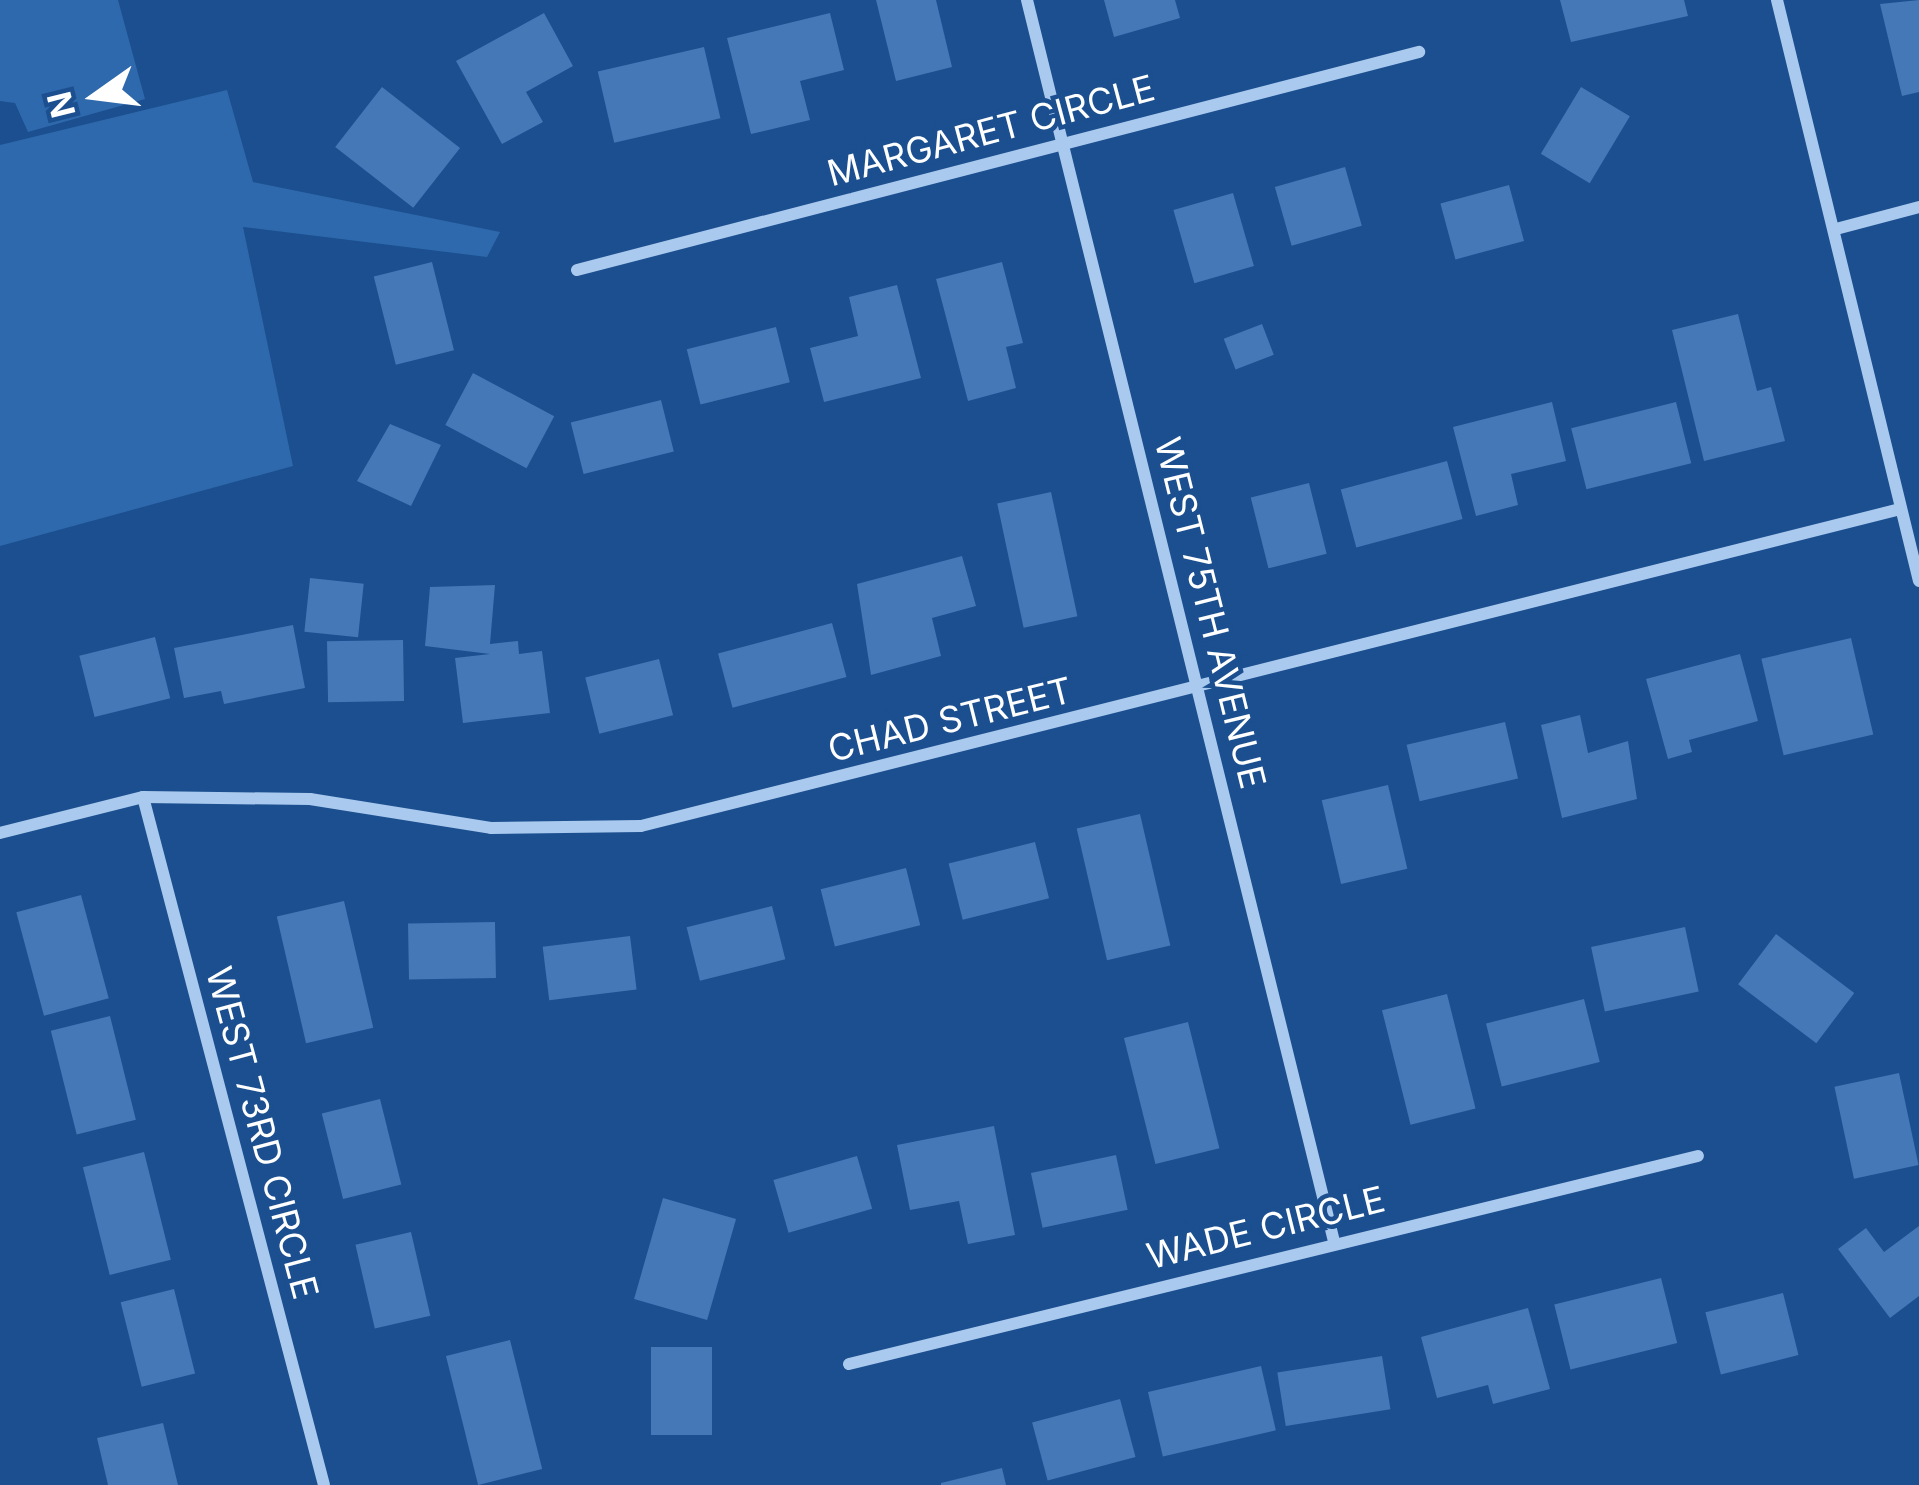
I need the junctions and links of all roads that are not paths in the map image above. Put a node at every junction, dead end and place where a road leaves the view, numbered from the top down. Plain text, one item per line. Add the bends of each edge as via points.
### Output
1 (1027, 0) edge
2 (1778, 0) edge
3 (1419, 52) dead end
4 (1061, 143) junction
5 (1919, 207) edge
6 (1835, 229) junction
7 (578, 270) dead end
8 (1900, 509) junction
9 (1919, 581) edge
10 (1199, 691) junction
11 (143, 797) junction
12 (0, 833) edge
13 (1698, 1156) dead end
14 (1334, 1241) junction
15 (849, 1364) dead end
16 (323, 1485) edge

1 - 4 street, WEST 75TH AVENUE
2 - 6 street
3 - 4 street, MARGARET CIRCLE
4 - 7 street, MARGARET CIRCLE
4 - 10 street, WEST 75TH AVENUE
5 - 6 street
6 - 8 street
8 - 9 street
8 - 10 street, CHAD STREET
10 - 11 street, CHAD STREET via 640,826 491,828 310,799
10 - 14 street, WEST 75TH AVENUE
11 - 12 street, CHAD STREET
11 - 16 street, WEST 73RD CIRCLE
13 - 14 street, WADE CIRCLE
14 - 15 street, WADE CIRCLE

